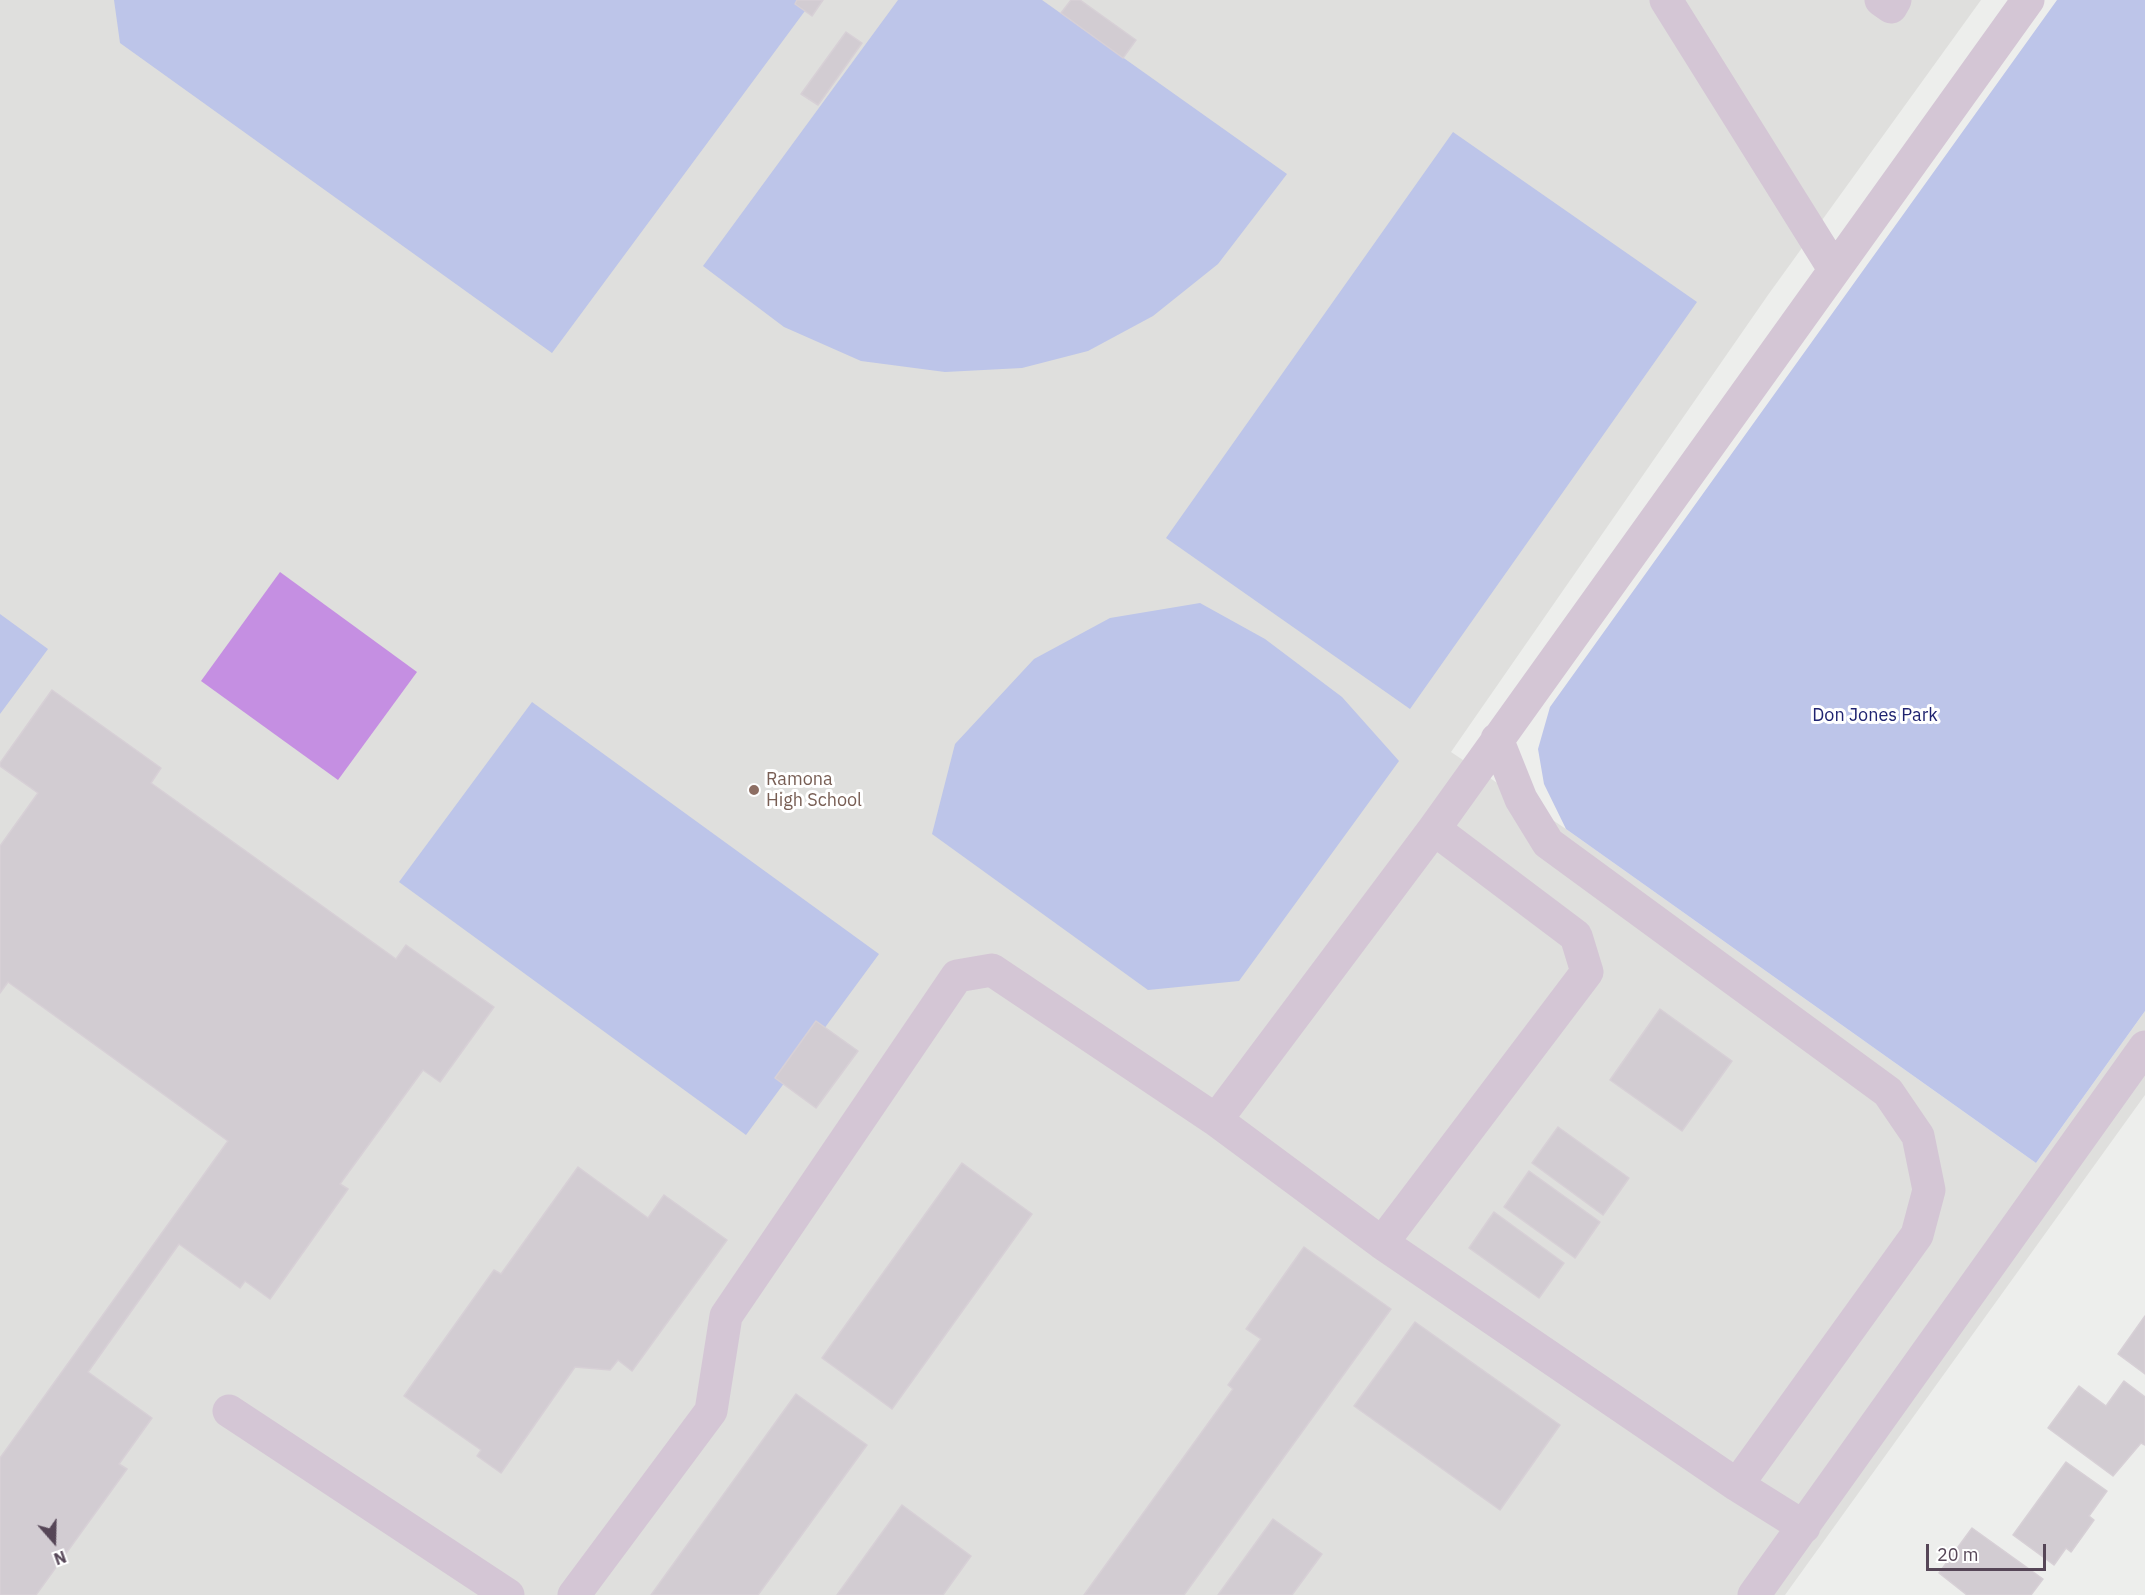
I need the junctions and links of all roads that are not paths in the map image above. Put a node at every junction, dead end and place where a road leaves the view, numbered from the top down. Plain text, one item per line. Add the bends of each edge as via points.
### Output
1 (1666, 0) edge
2 (1881, 0) edge
3 (1895, 0) edge
4 (2028, 0) edge
5 (1834, 269) junction
6 (1497, 739) junction
7 (1434, 829) junction
8 (2145, 1047) edge
9 (1216, 1120) junction
10 (1382, 1242) junction
11 (229, 1411) dead end
12 (1737, 1485) junction
13 (1804, 1527) junction
14 (508, 1595) edge
15 (574, 1595) edge
16 (1754, 1595) edge

1 - 5 lane
2 - 3 lane via 1890,7
4 - 5 lane
5 - 6 lane
6 - 7 lane
6 - 12 lane via 1521,799 1548,843 1888,1092 1918,1136 1929,1190 1917,1235
7 - 9 lane
7 - 10 lane via 1576,936 1587,972
8 - 13 lane
9 - 10 lane
9 - 15 lane via 992,970 957,976 726,1316 711,1411
10 - 12 lane
11 - 14 lane
12 - 13 lane
13 - 16 lane

